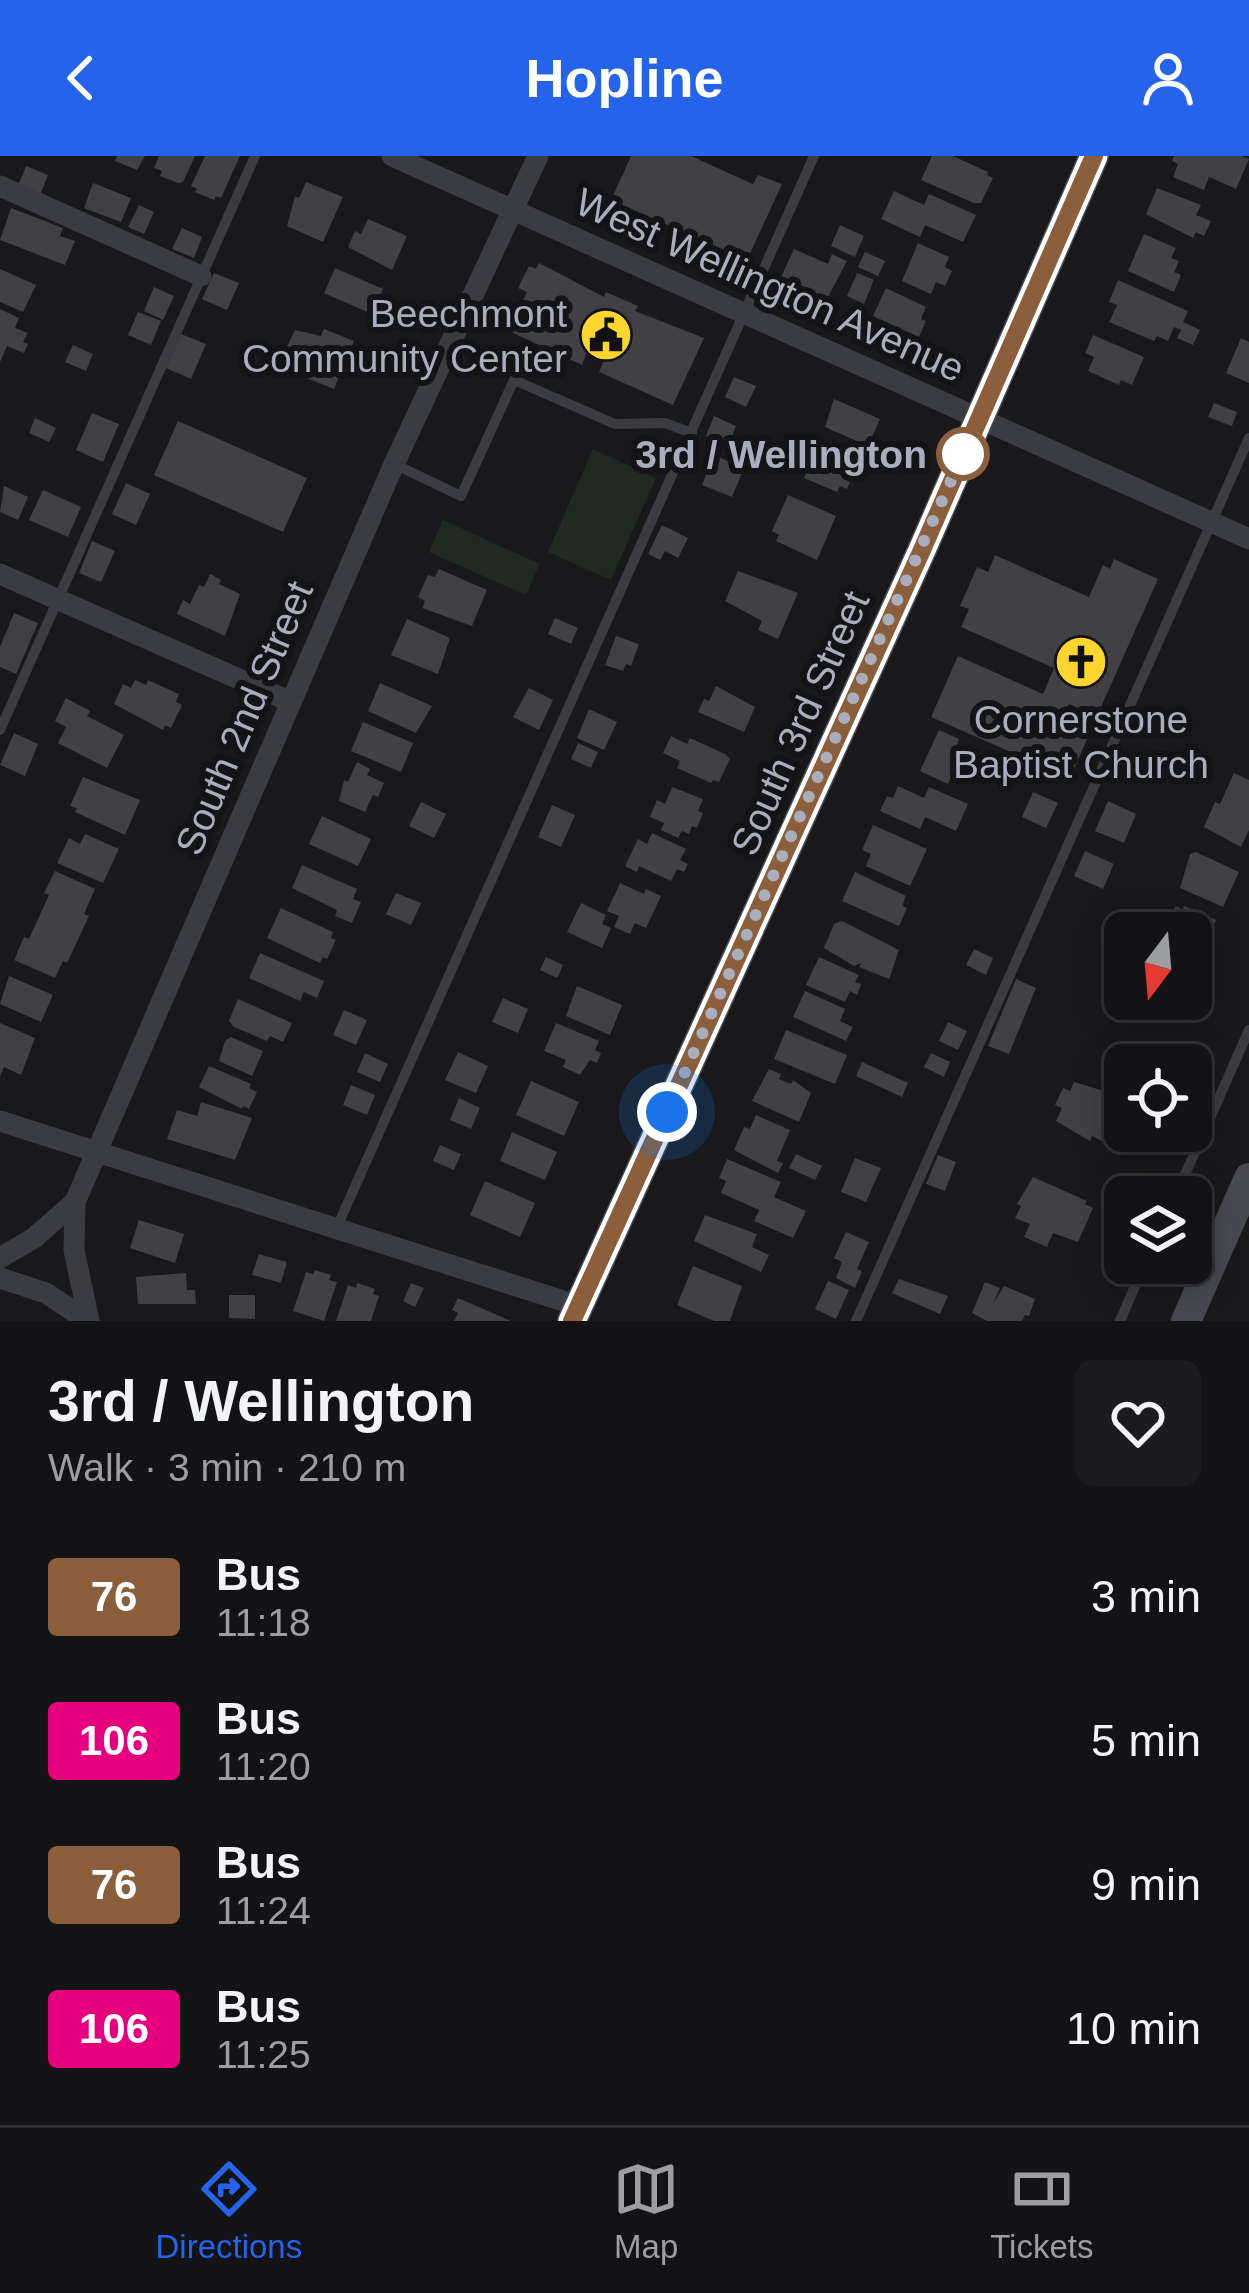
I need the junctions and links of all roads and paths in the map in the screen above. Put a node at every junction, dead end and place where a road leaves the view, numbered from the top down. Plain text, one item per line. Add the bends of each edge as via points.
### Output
1 (255, 156) edge
2 (392, 156) edge
3 (538, 156) edge
4 (814, 156) edge
5 (1094, 156) edge
6 (0, 186) edge
7 (513, 210) junction
8 (201, 277) junction
9 (746, 313) junction
10 (979, 417) junction
11 (692, 433) junction
12 (1249, 438) edge
13 (394, 464) junction
14 (1212, 523) junction
15 (1249, 539) edge
16 (0, 574) edge
17 (58, 599) junction
18 (289, 701) junction
19 (0, 730) edge
20 (1249, 1030) edge
21 (0, 1121) edge
22 (95, 1153) junction
23 (1183, 1176) edge
24 (1249, 1178) edge
25 (75, 1202) junction
26 (338, 1227) junction
27 (1238, 1228) edge
28 (0, 1258) edge
29 (0, 1278) edge
30 (1136, 1284) edge
31 (576, 1313) edge
32 (88, 1321) edge
33 (856, 1321) edge
34 (1120, 1321) edge
35 (1186, 1321) edge

1 - 8 lane
2 - 7 street, West Wellington Avenue
3 - 7 street, South 2nd Street
4 - 9 lane
5 - 10 main road, South 3rd Street
6 - 8 street
7 - 9 street, West Wellington Avenue
7 - 13 street, South 2nd Street
8 - 17 lane
9 - 10 street, West Wellington Avenue
9 - 11 lane
10 - 14 street, West Wellington Avenue
10 - 31 main road, South 3rd Street
11 - 13 lane via 615,424 514,380 461,496
11 - 26 lane
12 - 14 lane
13 - 18 street, South 2nd Street
14 - 15 street, West Wellington Avenue
14 - 33 lane
16 - 17 street
17 - 18 street
17 - 19 lane
18 - 22 street, South 2nd Street
20 - 23 lane
21 - 22 street
22 - 25 street, South 2nd Street
22 - 26 street
24 - 27 main road
25 - 28 street
25 - 32 street, South 2nd Street via 74,1250
26 - 31 street
27 - 35 main road
29 - 32 street, South 2nd Street
30 - 34 lane

